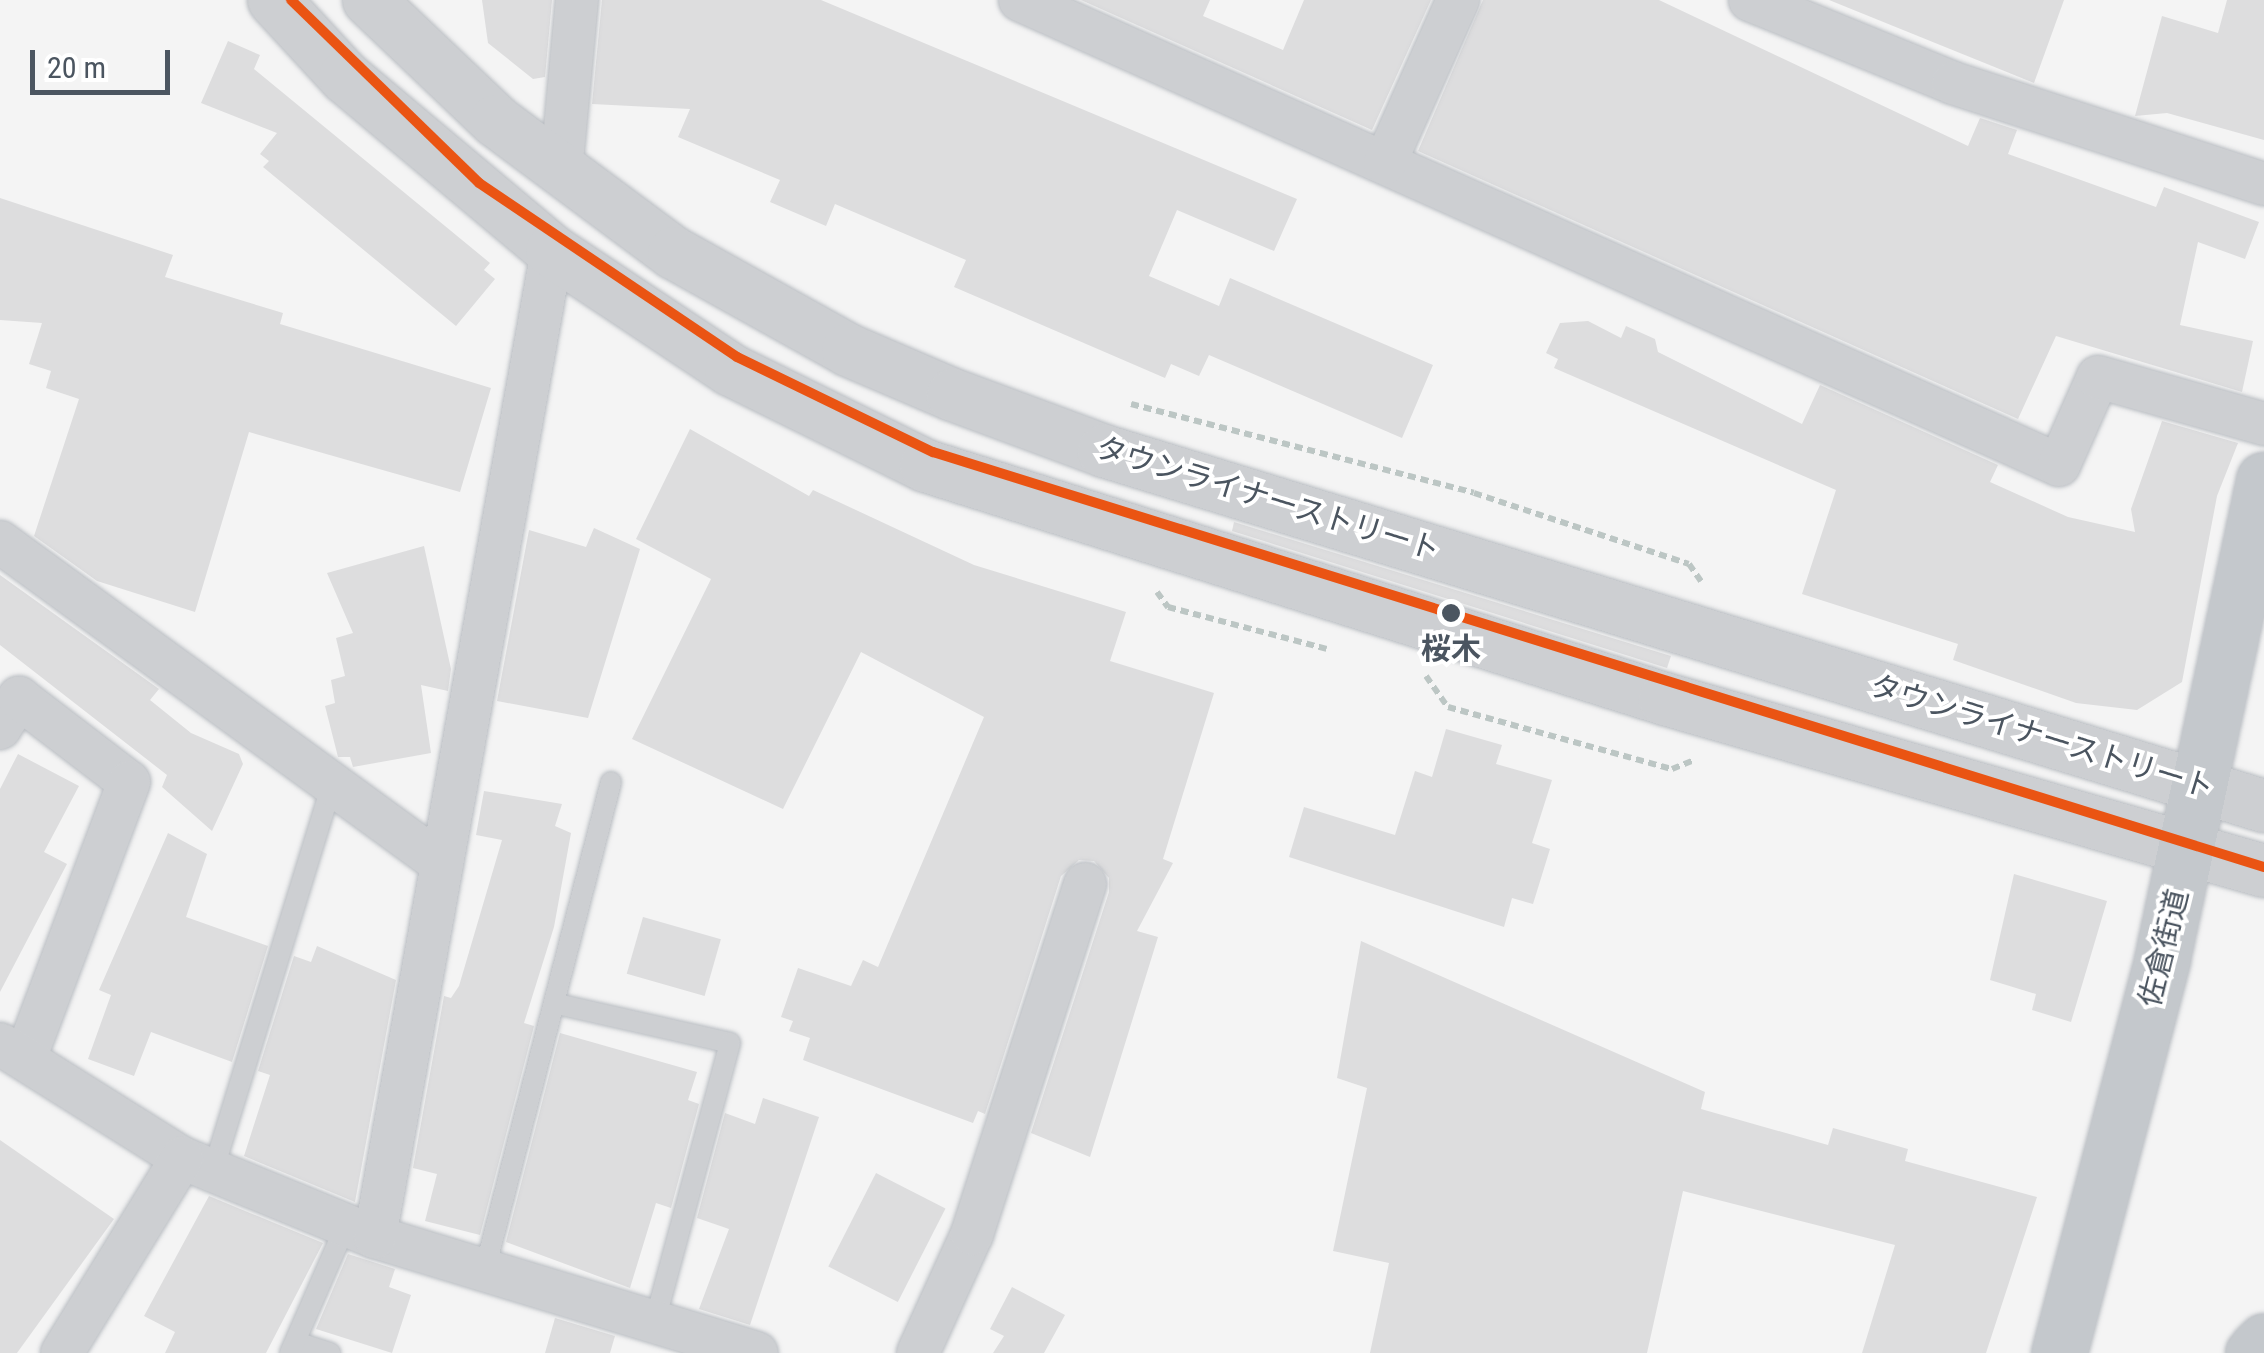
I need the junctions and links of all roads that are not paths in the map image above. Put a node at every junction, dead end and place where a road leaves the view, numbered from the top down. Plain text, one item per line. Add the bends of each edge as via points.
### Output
1 (274, 0) edge
2 (369, 0) edge
3 (578, 0) edge
4 (1020, 0) edge
5 (1458, 0) edge
6 (1750, 0) edge
7 (1385, 163) junction
8 (561, 172) junction
9 (2264, 184) edge
10 (552, 251) junction
11 (2264, 424) edge
12 (2264, 480) edge
13 (0, 542) edge
14 (0, 728) edge
15 (611, 782) dead end
16 (332, 784) junction
17 (2200, 786) junction
18 (2264, 806) edge
19 (2188, 848) junction
20 (442, 864) junction
21 (2264, 871) edge
22 (1084, 884) dead end
23 (556, 1004) junction
24 (12, 1051) edge
25 (198, 1164) junction
26 (361, 1231) junction
27 (485, 1269) junction
28 (656, 1318) junction
29 (2264, 1342) edge
30 (293, 1348) edge
31 (62, 1353) edge
32 (330, 1353) edge
33 (757, 1353) edge
34 (918, 1353) edge
35 (2059, 1353) edge
36 (2253, 1353) edge

1 - 10 street via 346,77
2 - 8 street, タウンライナーストリート
3 - 8 street
4 - 7 street
5 - 7 street
6 - 9 street via 1952,83
7 - 11 street via 2058,465 2098,377
8 - 17 street, タウンライナーストリート via 759,303 953,395 1104,451
10 - 19 street via 731,370 926,466 1666,699
10 - 20 street
12 - 17 highway, 佐倉街道
13 - 16 street
14 - 24 street via 19,698 130,782
15 - 23 lane
16 - 20 street
16 - 25 lane
17 - 18 street, タウンライナーストリート
17 - 19 highway, 佐倉街道
19 - 21 street
19 - 35 highway, 佐倉街道
20 - 26 street
22 - 34 street via 972,1234
23 - 27 lane
23 - 28 lane via 730,1043
24 - 25 street
25 - 26 street
25 - 31 street
26 - 27 street
26 - 30 lane
27 - 28 street
28 - 33 street
29 - 36 highway
30 - 32 lane

